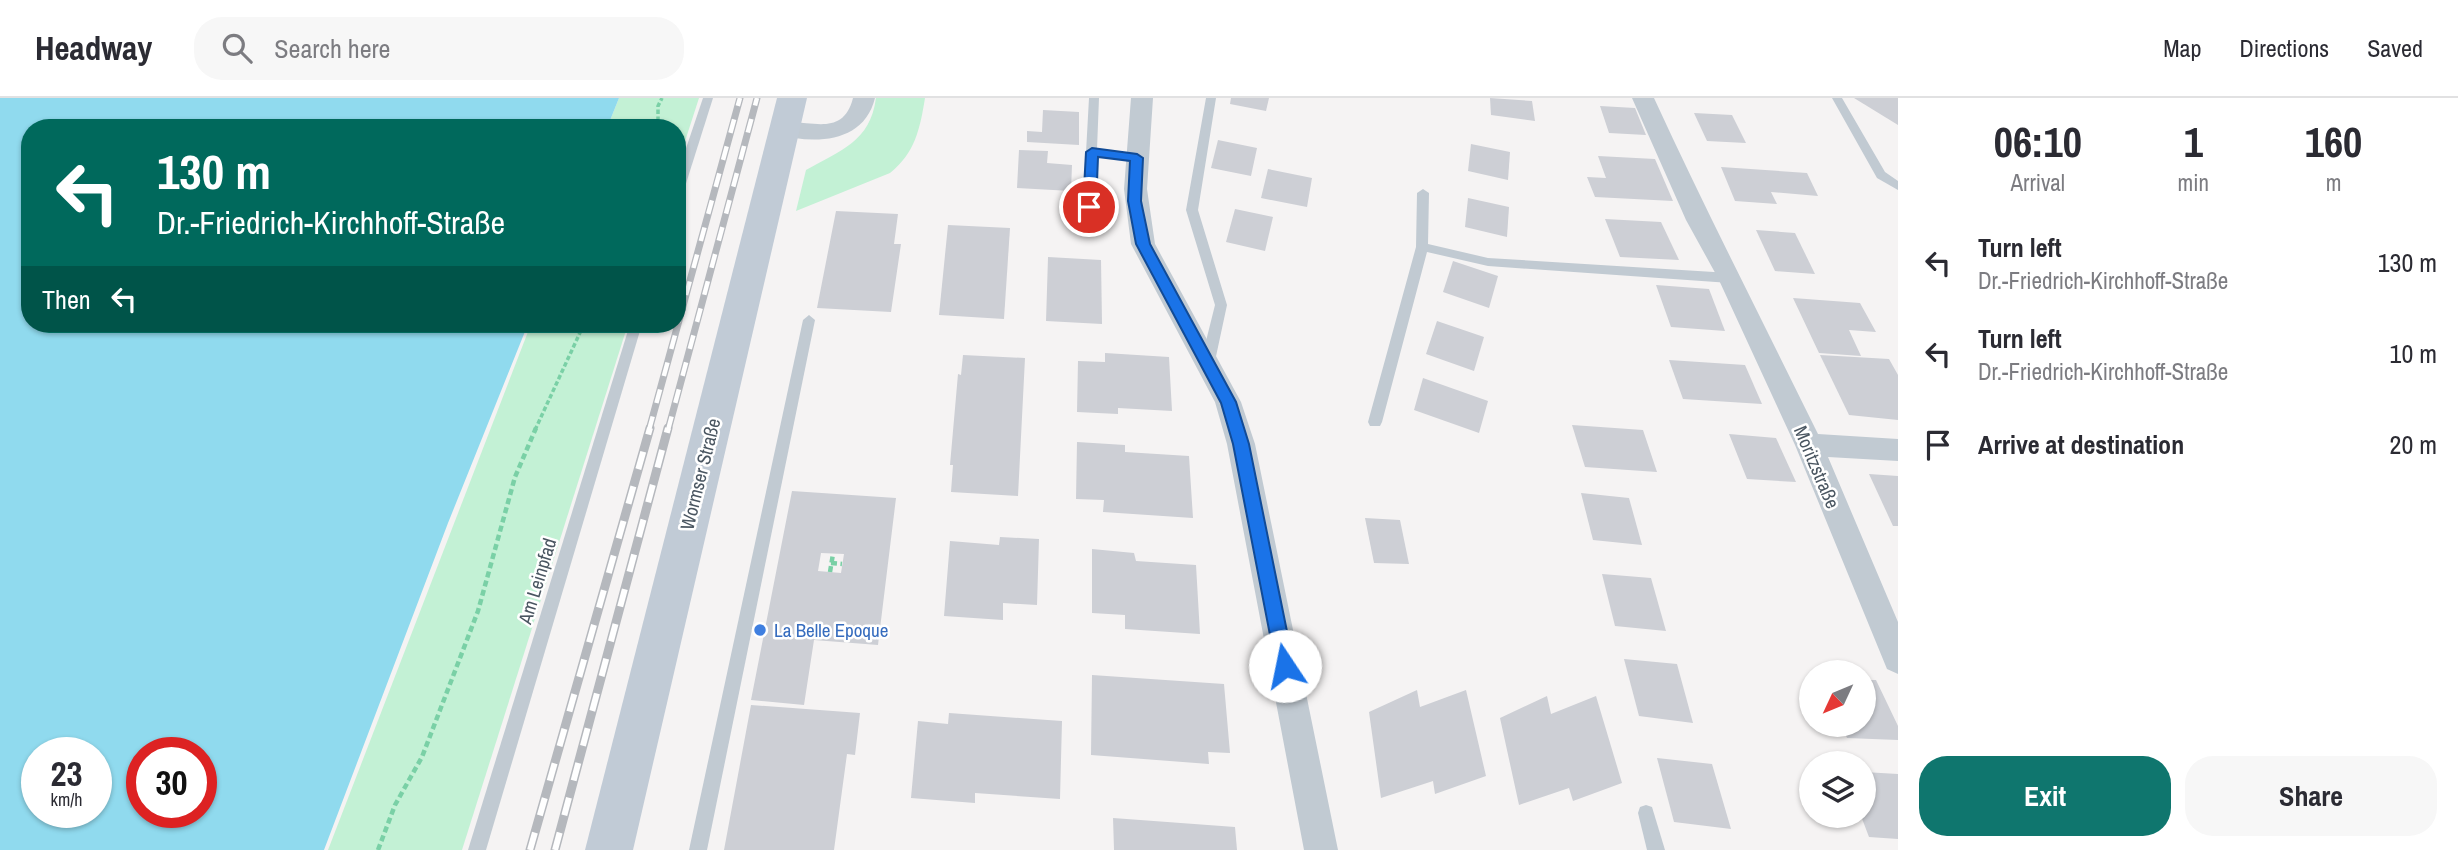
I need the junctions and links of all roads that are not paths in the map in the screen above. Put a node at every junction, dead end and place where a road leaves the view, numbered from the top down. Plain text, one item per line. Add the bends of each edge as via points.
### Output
1 (708, 98) edge
2 (864, 98) edge
3 (1094, 98) edge
4 (1142, 98) edge
5 (1211, 98) edge
6 (1643, 98) edge
7 (1838, 98) edge
8 (788, 113) edge
9 (1092, 152) junction
10 (1137, 158) junction
11 (686, 165) edge
12 (1898, 186) edge
13 (1423, 193) dead end
14 (1089, 207) dead end
15 (1422, 247) junction
16 (1730, 278) junction
17 (809, 320) dead end
18 (632, 333) edge
19 (1208, 361) junction
20 (1375, 422) dead end
21 (1809, 445) junction
22 (1898, 450) edge
23 (1898, 659) edge
24 (1646, 813) dead end
25 (477, 850) edge
26 (609, 850) edge
27 (698, 850) edge
28 (1321, 850) edge
29 (1656, 850) edge

1 - 11 lane
2 - 8 street via 862,112 840,130
3 - 9 lane
4 - 10 street
5 - 19 lane via 1192,210 1221,305
6 - 16 street, Moritzstraße via 1698,220
7 - 12 lane via 1881,175
8 - 26 main road, Wormser Straße
9 - 10 lane
9 - 14 lane
10 - 19 street via 1134,201 1143,244
13 - 15 lane
15 - 16 lane via 1488,262
15 - 20 lane
16 - 21 street, Moritzstraße
17 - 27 lane
18 - 25 lane, Am Leinpfad
19 - 28 street via 1241,444
21 - 22 street
21 - 23 street, Moritzstraße
24 - 29 lane

